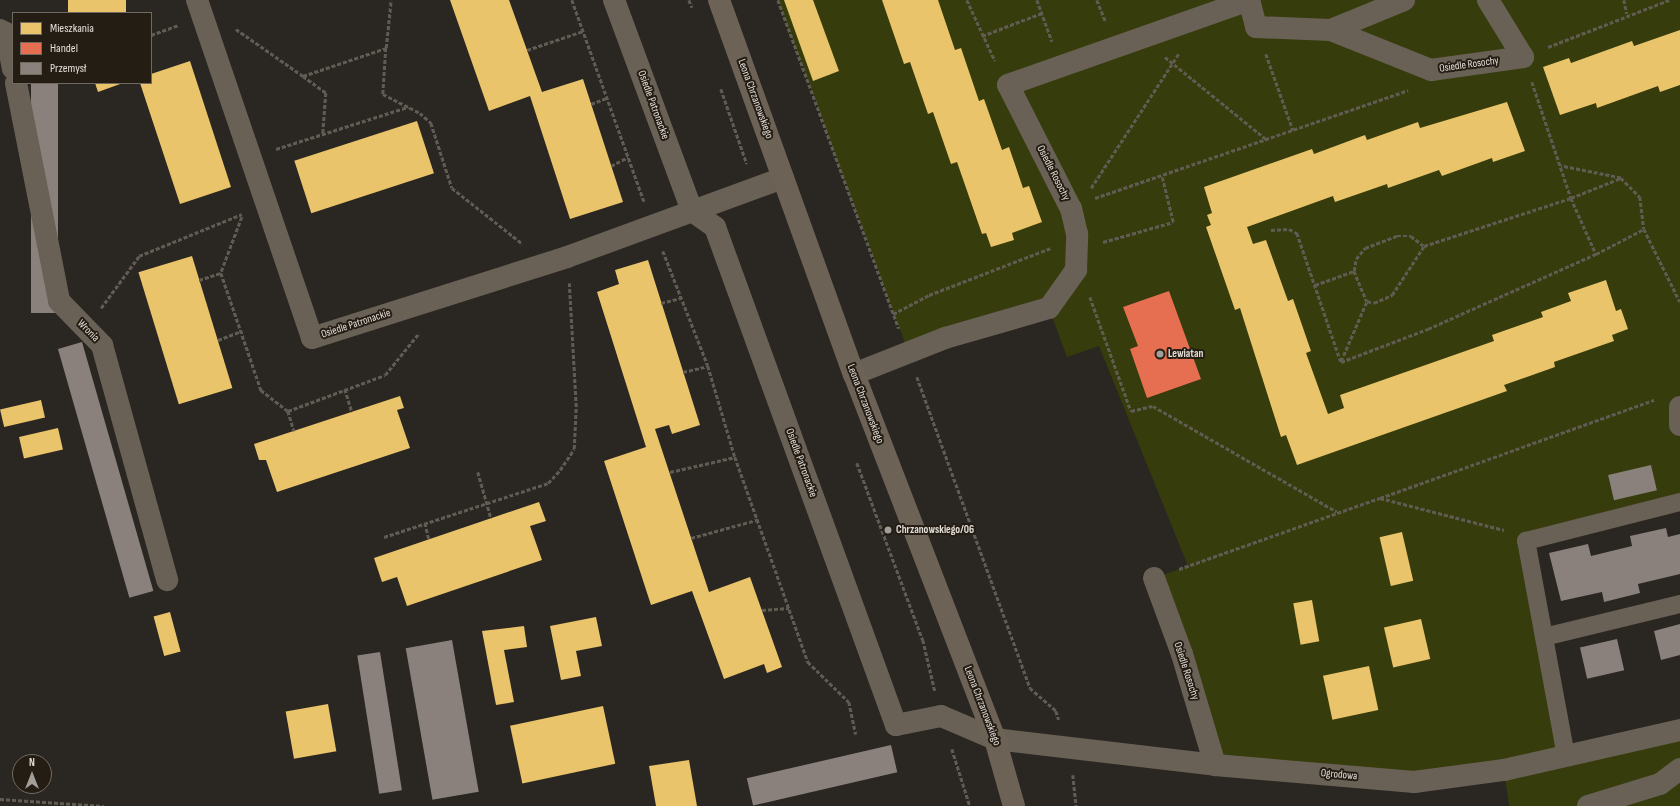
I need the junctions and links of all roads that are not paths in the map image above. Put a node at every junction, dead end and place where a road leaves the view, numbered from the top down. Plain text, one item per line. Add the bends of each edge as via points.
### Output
1 (614, 0) edge
2 (719, 0) edge
3 (1249, 0) edge
4 (1404, 0) edge
5 (1488, 0) edge
6 (198, 2) edge
7 (0, 30) edge
8 (1331, 30) junction
9 (12, 63) edge
10 (16, 84) edge
11 (783, 178) junction
12 (692, 211) junction
13 (854, 374) junction
14 (1680, 407) edge
15 (1680, 425) edge
16 (1680, 502) edge
17 (1154, 578) road end
18 (167, 580) dead end
19 (1680, 604) edge
20 (1544, 636) junction
21 (941, 716) joint
22 (1680, 730) edge
23 (995, 739) junction
24 (1566, 756) junction
25 (1215, 764) junction
26 (1680, 769) edge
27 (1014, 806) edge
28 (1588, 806) edge

1 - 12 street, Osiedle Patronackie
2 - 11 street, Leona Chrzanowskiego
3 - 8 street, Osiedle Rosochy via 1256,27
3 - 13 street, Osiedle Rosochy via 1008,85 1071,209 1077,234 1076,270 1049,308 945,338
4 - 8 street, Osiedle Rosochy
5 - 8 street, Osiedle Rosochy via 1523,58 1431,70
6 - 12 street, Osiedle Patronackie via 312,338 557,260
7 - 9 street via 6,33
10 - 18 street, Wronia via 60,301 102,345
11 - 12 street, Osiedle Patronackie
11 - 13 street, Leona Chrzanowskiego
12 - 21 street, Osiedle Patronackie via 715,227 896,725
13 - 23 street, Leona Chrzanowskiego
14 - 15 street
16 - 20 lane via 1526,541
17 - 25 street, Osiedle Rosochy via 1182,654
19 - 20 lane
20 - 24 lane
21 - 23 street, Ogrodowa
22 - 24 street, Ogrodowa
23 - 25 street, Ogrodowa
23 - 27 street, Leona Chrzanowskiego
24 - 25 street, Ogrodowa via 1504,770 1414,782
26 - 28 street via 1660,784

